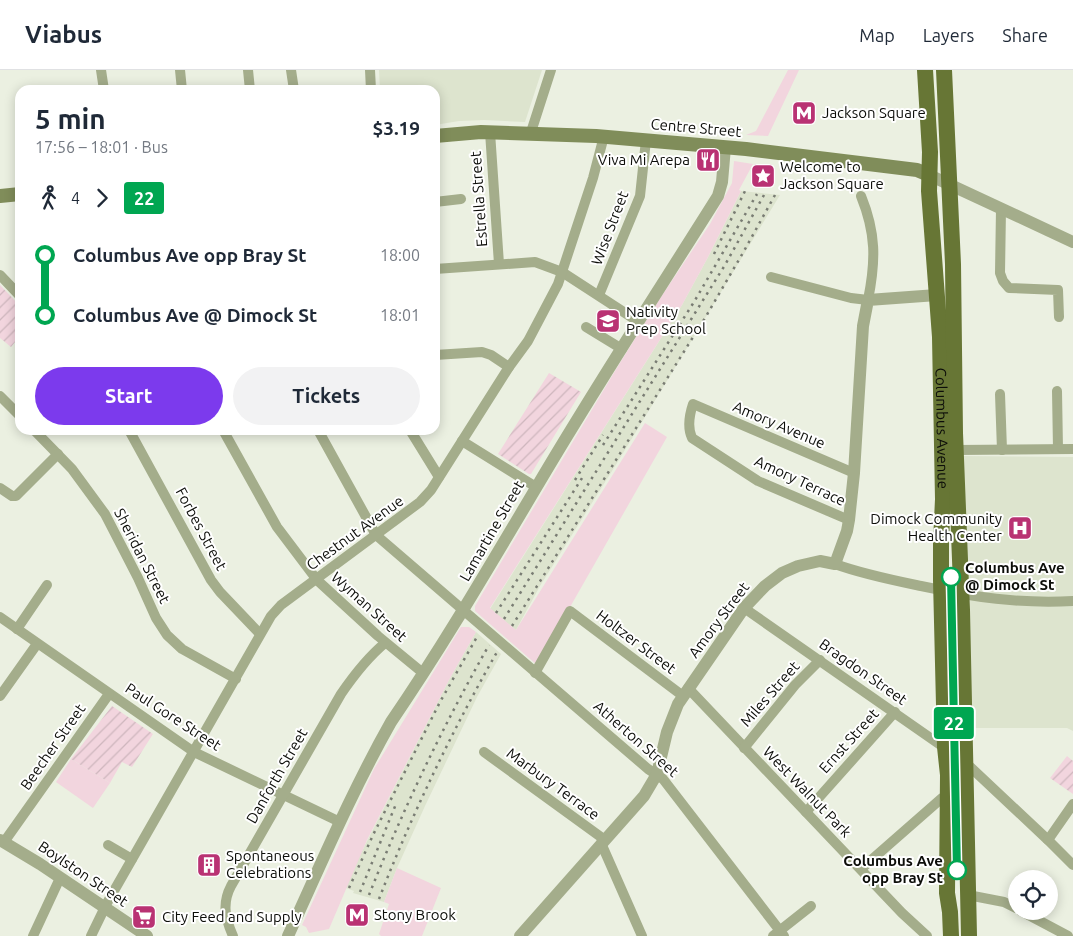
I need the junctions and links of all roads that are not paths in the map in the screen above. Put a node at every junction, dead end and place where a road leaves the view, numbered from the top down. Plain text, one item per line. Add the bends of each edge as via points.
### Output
1 (101, 70) edge
2 (180, 70) edge
3 (248, 70) edge
4 (291, 70) edge
5 (370, 70) edge
6 (551, 70) edge
7 (925, 70) edge
8 (944, 70) edge
9 (103, 85) edge
10 (182, 85) edge
11 (250, 85) edge
12 (293, 85) edge
13 (371, 85) edge
14 (490, 132) junction
15 (531, 132) junction
16 (440, 136) edge
17 (604, 136) junction
18 (646, 140) junction
19 (725, 147) junction
20 (929, 175) junction
21 (950, 185) junction
22 (15, 194) edge
23 (0, 196) edge
24 (861, 196) dead end
25 (461, 199) dead end
26 (440, 201) edge
27 (1001, 209) junction
28 (1073, 242) edge
29 (499, 264) junction
30 (440, 269) edge
31 (562, 272) junction
32 (0, 275) edge
33 (771, 277) dead end
34 (15, 291) edge
35 (599, 295) junction
36 (937, 295) junction
37 (868, 300) junction
38 (1059, 317) dead end
39 (639, 322) junction
40 (586, 327) dead end
41 (622, 349) junction
42 (440, 355) edge
43 (509, 366) junction
44 (1057, 391) dead end
45 (1000, 394) dead end
46 (0, 396) edge
47 (693, 404) joint
48 (15, 411) edge
49 (39, 435) edge
50 (132, 435) edge
51 (226, 435) edge
52 (321, 435) edge
53 (413, 435) edge
54 (462, 441) junction
55 (1058, 449) junction
56 (1073, 449) edge
57 (956, 450) junction
58 (1002, 450) junction
59 (58, 454) junction
60 (854, 473) junction
61 (439, 477) junction
62 (536, 487) junction
63 (0, 488) edge
64 (849, 520) junction
65 (376, 535) junction
66 (835, 564) junction
67 (316, 580) junction
68 (47, 585) dead end
69 (942, 590) junction
70 (961, 594) junction
71 (1073, 601) edge
72 (744, 608) junction
73 (463, 611) junction
74 (0, 617) edge
75 (16, 629) junction
76 (260, 634) junction
77 (385, 643) junction
78 (38, 644) junction
79 (820, 660) junction
80 (423, 673) junction
81 (536, 673) junction
82 (236, 678) junction
83 (686, 692) junction
84 (109, 694) junction
85 (0, 696) edge
86 (895, 712) junction
87 (945, 747) junction
88 (744, 748) junction
89 (194, 752) junction
90 (484, 752) dead end
91 (965, 762) junction
92 (657, 774) junction
93 (283, 795) junction
94 (949, 798) junction
95 (1073, 804) edge
96 (806, 812) junction
97 (340, 822) junction
98 (1048, 840) junction
99 (2, 841) edge
100 (603, 841) junction
101 (108, 844) dead end
102 (132, 859) junction
103 (1073, 865) edge
104 (861, 869) junction
105 (60, 878) junction
106 (968, 895) junction
107 (1008, 904) edge
108 (811, 906) dead end
109 (104, 908) junction
110 (1038, 920) edge
111 (779, 934) edge
112 (32, 936) edge
113 (91, 936) edge
114 (147, 936) edge
115 (233, 936) edge
116 (288, 936) edge
117 (520, 936) edge
118 (642, 936) edge
119 (927, 936) edge
120 (951, 936) edge
121 (969, 936) edge
122 (1068, 936) edge

1 - 9 street
2 - 10 street
3 - 11 street
4 - 12 street
5 - 13 street
6 - 15 street
7 - 20 main road, Columbus Avenue
8 - 21 main road, Columbus Avenue
14 - 15 main road, Centre Street
14 - 16 main road, Centre Street
14 - 29 street, Estrella Street
15 - 17 main road, Centre Street
17 - 18 main road, Centre Street
17 - 31 street, Chestnut Avenue
18 - 19 main road, Centre Street
18 - 35 street, Wise Street via 639,200
19 - 20 main road, Centre Street via 832,158 917,170
19 - 39 street, Lamartine Street via 720,193
20 - 21 street, Centre Street
20 - 36 main road, Columbus Avenue
21 - 27 street, Centre Street
21 - 57 main road, Columbus Avenue
22 - 23 main road
24 - 37 street via 874,240
25 - 26 street
27 - 28 street, Centre Street
27 - 38 street via 1000,273 1003,281 1009,288 1058,290
29 - 30 street
29 - 31 street via 535,262
31 - 35 street
31 - 43 street, Chestnut Avenue via 528,341
32 - 34 street
33 - 37 street
35 - 39 street
36 - 37 street
36 - 69 main road, Columbus Avenue via 943,499
37 - 60 street via 863,326
39 - 41 street, Lamartine Street
40 - 41 street
41 - 62 street, Lamartine Street
42 - 43 street via 482,352
43 - 54 street, Chestnut Avenue
44 - 55 street
45 - 58 street
46 - 48 street
47 - 60 street, Amory Avenue
47 - 64 street, Amory Terrace via 688,424 692,438 758,481
49 - 59 street, Sheridan Street
50 - 76 street, Forbes Street via 214,584
51 - 67 street, Wyman Street via 277,527
52 - 65 street, Atherton Street
53 - 61 street
54 - 61 street, Chestnut Avenue
54 - 62 street
55 - 56 street
55 - 58 street
57 - 58 street
57 - 70 main road, Columbus Avenue
59 - 63 street via 16,496
59 - 82 street, Sheridan Street via 80,479 109,522 167,635 182,649
60 - 64 street
61 - 65 street, Chestnut Avenue via 420,502
62 - 73 street, Lamartine Street
64 - 66 street
65 - 67 street, Chestnut Avenue
65 - 73 street, Atherton Street
66 - 69 street
66 - 72 street, Amory Street via 820,560 782,573
67 - 76 street, Chestnut Avenue via 278,608
67 - 77 street, Wyman Street
68 - 75 street
69 - 70 street
69 - 87 main road, Columbus Avenue
70 - 71 street via 1042,603
70 - 91 main road, Columbus Avenue
72 - 79 street, Bragdon Street
72 - 83 street, Amory Street
73 - 80 street, Lamartine Street
73 - 81 street, Atherton Street
74 - 75 street, Paul Gore Street
75 - 78 street, Paul Gore Street
76 - 82 street, Chestnut Avenue
77 - 80 street, Wyman Street
77 - 93 street, Danforth Street via 358,670 341,694
78 - 84 street, Paul Gore Street
78 - 85 street
79 - 86 street, Bragdon Street
79 - 88 street, Miles Street via 795,684
80 - 97 street, Lamartine Street via 377,747
81 - 83 street, Holtzer Street via 570,611
81 - 92 street, Atherton Street
82 - 89 street, Chestnut Avenue
83 - 88 street, West Walnut Park
83 - 92 street, Amory Street via 667,732
84 - 89 street, Paul Gore Street
84 - 99 street, Beecher Street
86 - 87 street, Bragdon Street
86 - 96 street, Ernst Street
87 - 91 street, Bragdon Street
87 - 94 main road, Columbus Avenue
88 - 96 street, West Walnut Park
89 - 93 street, Paul Gore Street
89 - 102 street, Chestnut Avenue
90 - 100 street, Marbury Terrace
91 - 98 street, Bragdon Street
91 - 106 main road, Columbus Avenue
92 - 100 street, Amory Street via 637,805
92 - 111 street, Atherton Street
93 - 97 street, Paul Gore Street
93 - 115 street, Danforth Street via 227,894 225,915
94 - 104 street via 942,798
94 - 120 main road, Columbus Avenue via 947,840
95 - 98 street
96 - 104 street, West Walnut Park
97 - 116 street, Lamartine Street
98 - 103 street, Bragdon Street
99 - 105 street, Boylston Street
100 - 117 street, Amory Street
100 - 118 street
101 - 102 street
102 - 109 street, Chestnut Avenue
104 - 119 street, West Walnut Park
105 - 109 street, Boylston Street
105 - 112 street
106 - 107 street
106 - 121 main road, Columbus Avenue
108 - 111 street
109 - 113 street, Chestnut Avenue
109 - 114 street, Boylston Street
110 - 122 street

